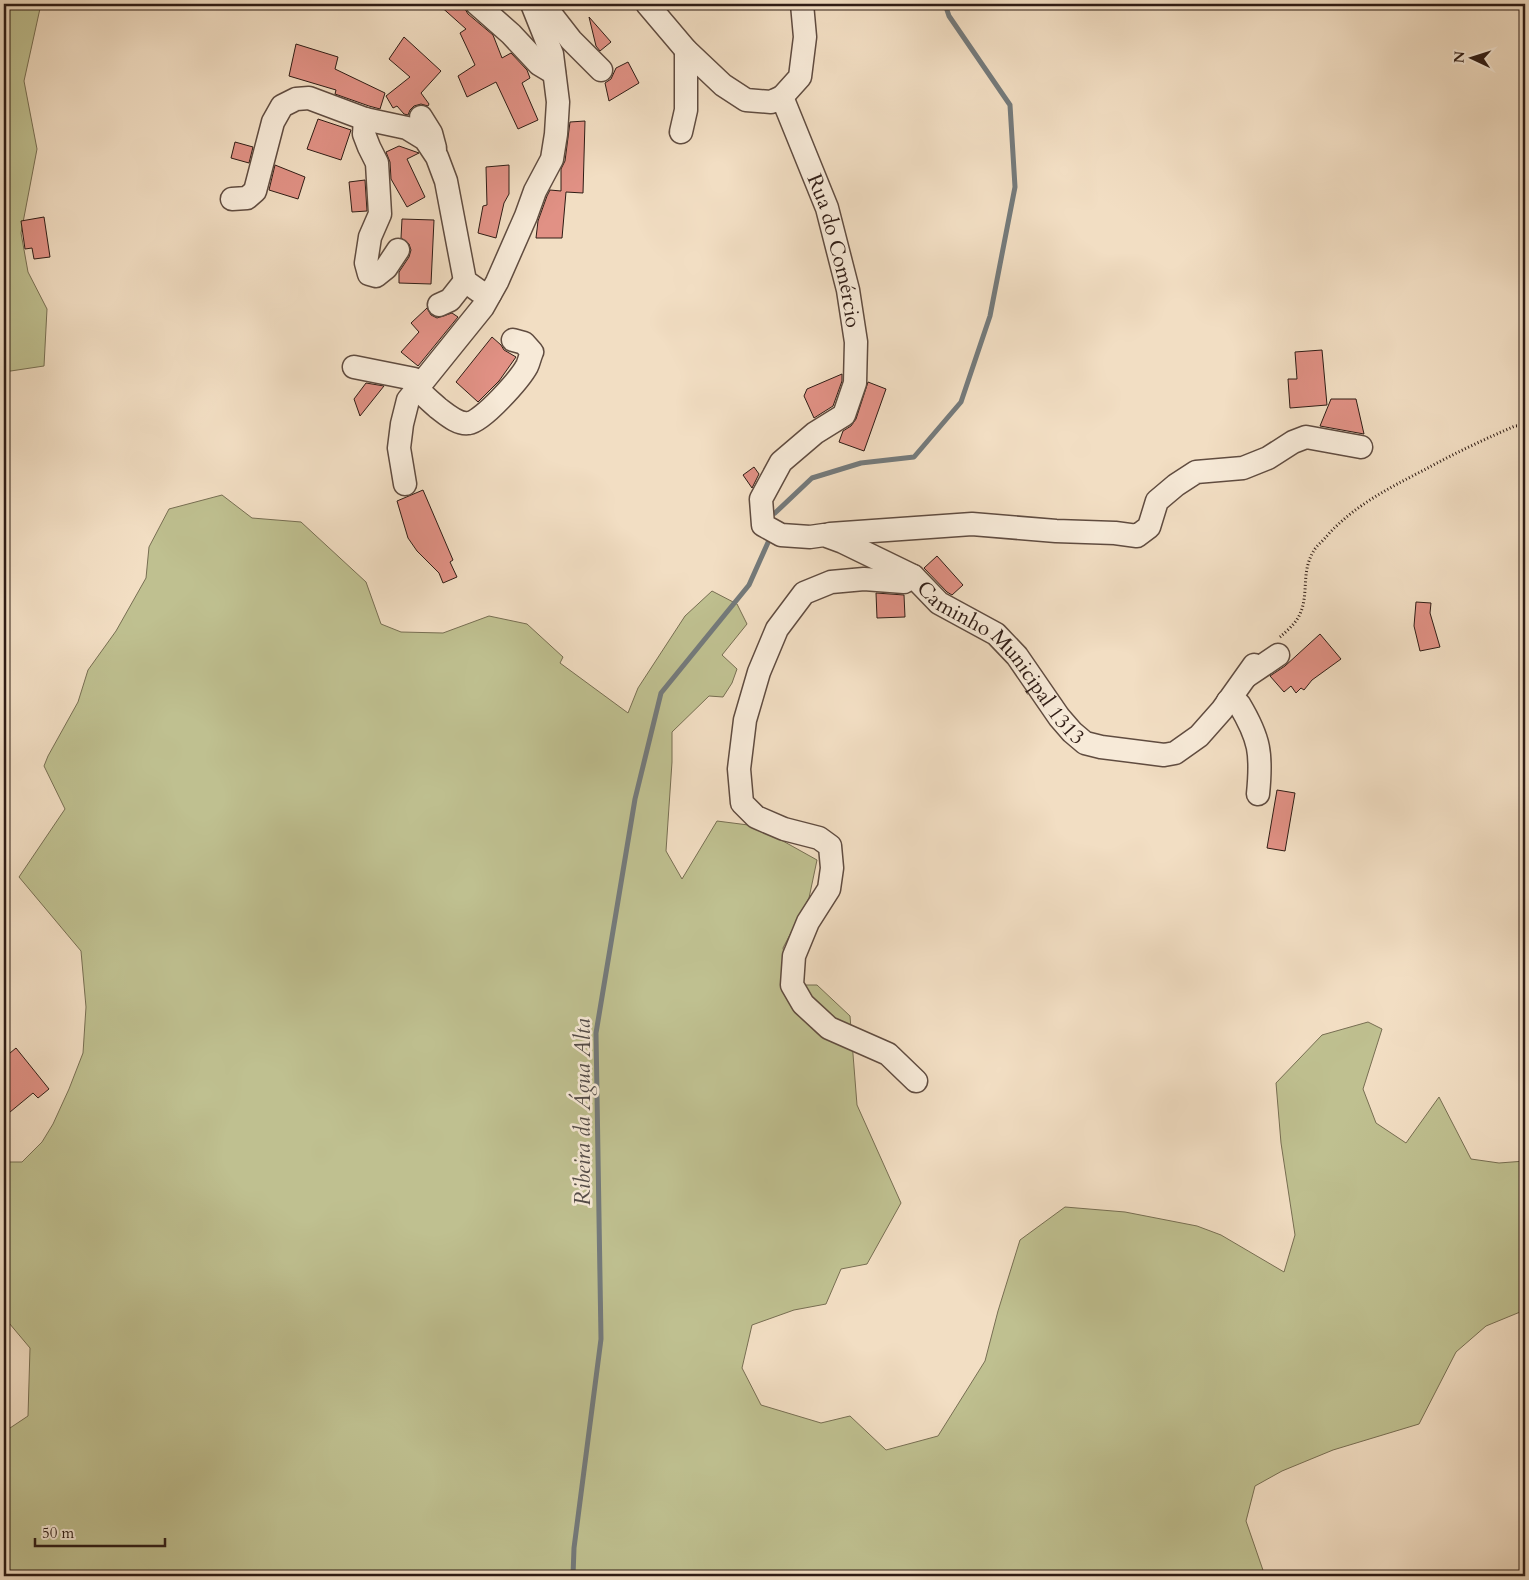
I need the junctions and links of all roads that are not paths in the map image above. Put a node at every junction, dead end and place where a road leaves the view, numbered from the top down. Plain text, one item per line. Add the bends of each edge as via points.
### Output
1 (477, 4) edge
2 (647, 4) edge
3 (802, 4) edge
4 (533, 7) edge
5 (686, 50) junction
6 (601, 70) dead end
7 (554, 73) junction
8 (782, 97) junction
9 (421, 117) dead end
10 (365, 119) junction
11 (542, 123) dead end
12 (681, 132) dead end
13 (437, 156) junction
14 (543, 175) junction
15 (232, 199) dead end
16 (498, 247) dead end
17 (398, 250) dead end
18 (478, 289) junction
19 (440, 305) dead end
20 (513, 340) dead end
21 (354, 367) dead end
22 (418, 390) junction
23 (1361, 447) dead end
24 (405, 484) dead end
25 (781, 535) joint
26 (824, 535) junction
27 (914, 576) junction
28 (1279, 647) road end
29 (1228, 701) junction
30 (1258, 794) dead end
31 (916, 1081) dead end

1 - 7 street via 512,34 539,64
2 - 5 street
3 - 8 street via 805,37 800,77
4 - 6 street
4 - 7 street via 552,54
5 - 8 street via 723,86 746,100 771,102
5 - 12 street via 686,110
7 - 14 street via 558,102 556,134 552,159
8 - 25 street, Rua do Comércio via 827,208 848,290 856,342 856,383 844,415 815,433 781,462 760,499 763,525
9 - 13 street via 431,133
10 - 13 street via 407,128 424,140
10 - 15 street via 309,98 296,99 282,106 274,122 254,191 247,198
10 - 17 street via 364,134 377,163 380,214 370,237 366,263 369,274 376,276 386,268
11 - 14 street via 540,158
13 - 18 street
14 - 18 street via 526,216
16 - 18 street via 486,282
18 - 19 street
18 - 22 street via 484,307
20 - 22 street via 524,343 532,352 526,367 484,415 469,423 458,421
21 - 22 street via 414,379
22 - 24 street via 408,400 402,424 400,448
23 - 26 street via 1306,437 1243,468 1196,472 1157,501 1149,527 1137,536 972,524
25 - 26 street, Caminho Municipal 1313
26 - 27 street, Caminho Municipal 1313
27 - 29 street, Caminho Municipal 1313 via 939,603 996,634 1017,656 1059,717 1085,743 1164,755 1176,752 1199,736
27 - 31 street via 904,582 864,578 831,582 804,593 776,629 758,672 745,720 739,769 742,803 756,817 784,829 819,838 830,846 832,868 829,889 808,922 794,956 792,985 803,1004 829,1028 888,1054
28 - 29 street, Caminho Municipal 1313 via 1251,671
29 - 30 street via 1239,704 1257,742 1261,767

